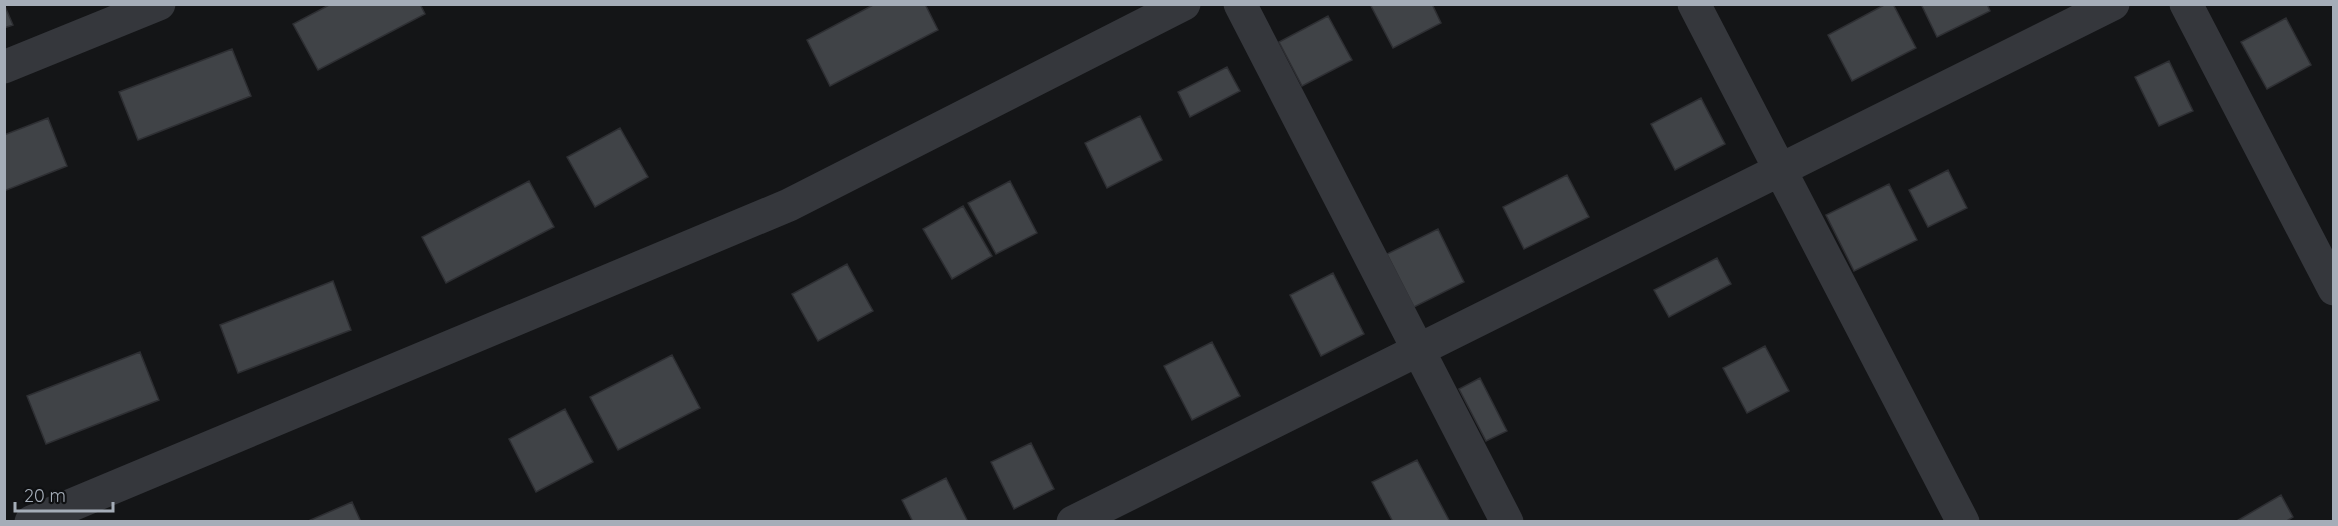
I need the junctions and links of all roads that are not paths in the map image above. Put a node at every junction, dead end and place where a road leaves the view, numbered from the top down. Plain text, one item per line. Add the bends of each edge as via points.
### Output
1 (159, 4) edge
2 (1184, 4) edge
3 (1240, 4) edge
4 (1694, 4) edge
5 (2113, 4) edge
6 (2186, 4) edge
7 (4, 67) edge
8 (1780, 170) junction
9 (2334, 289) edge
10 (1419, 351) junction
11 (31, 522) edge
12 (1073, 522) edge
13 (1507, 522) edge
14 (1963, 522) edge

1 - 7 street
2 - 11 street via 789,205
3 - 10 street
4 - 8 street
5 - 8 street
6 - 9 street
8 - 10 street
8 - 14 street
10 - 12 street
10 - 13 street

